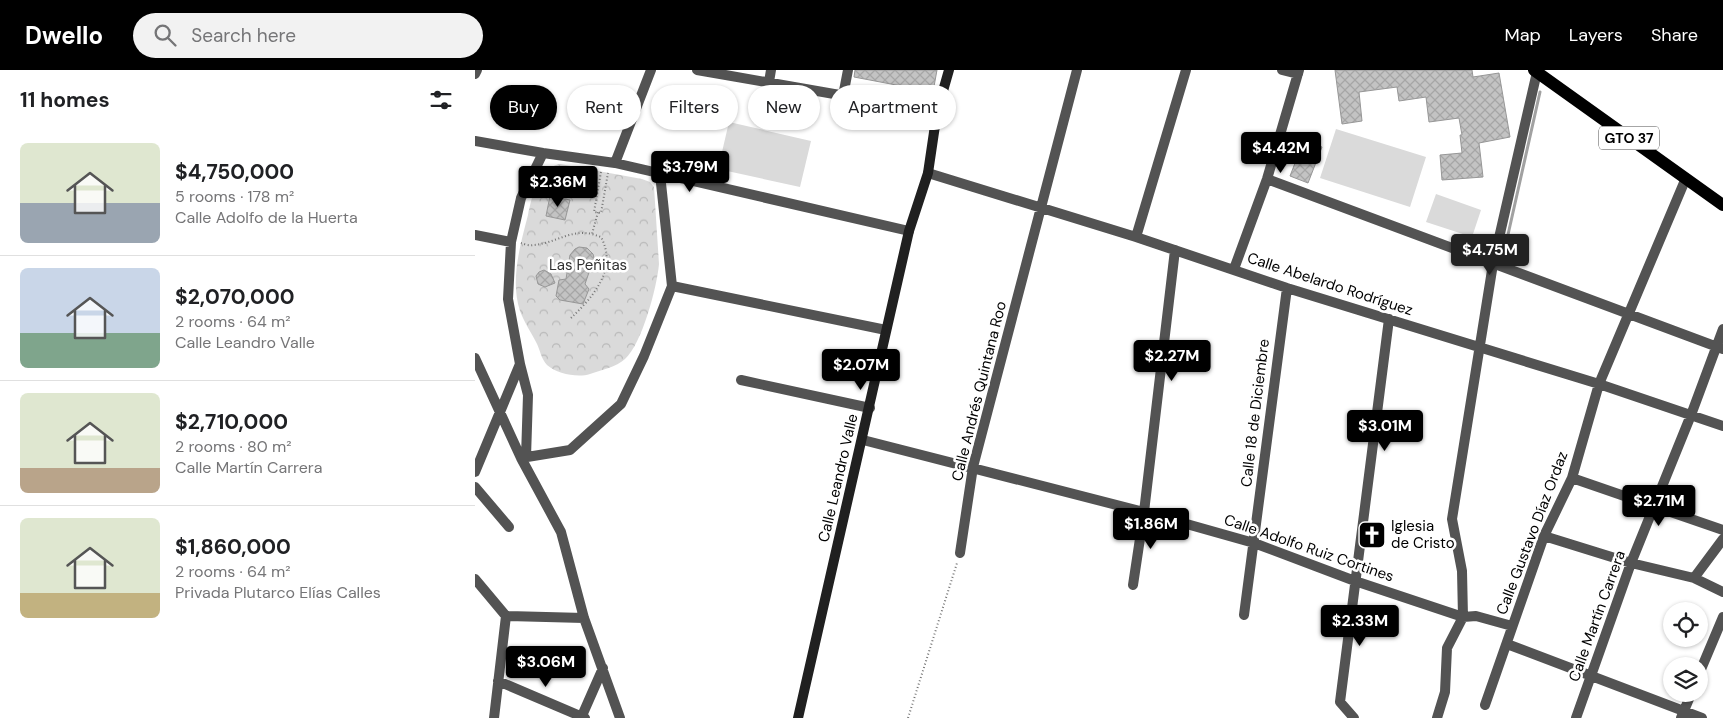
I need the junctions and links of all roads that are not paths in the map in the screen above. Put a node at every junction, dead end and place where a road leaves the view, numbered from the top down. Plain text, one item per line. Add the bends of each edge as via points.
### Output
1 (477, 70) edge
2 (651, 70) edge
3 (697, 70) edge
4 (771, 70) edge
5 (848, 70) edge
6 (949, 70) edge
7 (1077, 70) edge
8 (1186, 70) edge
9 (1282, 70) edge
10 (1536, 71) edge
11 (1299, 72) edge
12 (475, 74) edge
13 (769, 82) junction
14 (845, 85) edge
15 (945, 85) edge
16 (830, 94) edge
17 (934, 130) edge
18 (475, 141) edge
19 (543, 153) junction
20 (612, 167) junction
21 (927, 173) junction
22 (660, 174) junction
23 (1686, 178) junction
24 (1267, 179) junction
25 (1701, 188) junction
26 (1723, 195) edge
27 (1723, 205) edge
28 (1041, 208) junction
29 (909, 231) junction
30 (475, 235) edge
31 (1136, 237) junction
32 (511, 242) junction
33 (1175, 250) junction
34 (1493, 264) junction
35 (1235, 269) junction
36 (672, 286) junction
37 (1287, 288) junction
38 (1629, 314) junction
39 (1389, 319) junction
40 (1723, 329) edge
41 (886, 330) junction
42 (1480, 347) junction
43 (1719, 348) edge
44 (475, 358) edge
45 (520, 364) junction
46 (741, 380) dead end
47 (1599, 384) junction
48 (870, 408) junction
49 (499, 413) junction
50 (1691, 415) junction
51 (1723, 426) edge
52 (863, 440) junction
53 (523, 458) junction
54 (973, 467) junction
55 (475, 472) edge
56 (1571, 478) junction
57 (475, 487) edge
58 (1653, 507) junction
59 (1144, 512) junction
60 (509, 527) dead end
61 (1723, 530) edge
62 (1544, 536) junction
63 (1723, 539) edge
64 (1254, 543) junction
65 (960, 553) road end
66 (1631, 563) junction
67 (1694, 578) junction
68 (475, 579) edge
69 (1355, 581) junction
70 (1133, 585) dead end
71 (1723, 592) edge
72 (1244, 615) dead end
73 (506, 616) junction
74 (1723, 616) edge
75 (1463, 617) junction
76 (584, 618) junction
77 (1512, 626) junction
78 (1507, 644) junction
79 (1706, 657) edge
80 (603, 668) junction
81 (1591, 676) junction
82 (498, 681) junction
83 (1687, 702) edge
84 (1485, 705) dead end
85 (1682, 714) edge
86 (494, 718) edge
87 (582, 718) edge
88 (620, 718) edge
89 (798, 718) edge
90 (1354, 718) edge
91 (1437, 718) edge
92 (1576, 718) edge
93 (1702, 718) edge

1 - 12 street
2 - 20 street
3 - 13 street
4 - 13 street
5 - 14 street
6 - 15 street, Calle Leandro Valle
7 - 28 street, Calle Andrés Quintana Roo
8 - 31 street
9 - 11 street
10 - 23 main road, GTO 37
10 - 34 street
11 - 24 street
13 - 16 street
17 - 21 street, Calle Leandro Valle
18 - 19 street
19 - 20 street
19 - 32 street via 521,198
20 - 22 street
21 - 28 street, Calle Abelardo Rodríguez
21 - 29 street, Calle Leandro Valle
22 - 29 street
22 - 36 street
23 - 25 main road, GTO 37
23 - 38 street, Calle Gustavo Díaz Ordaz
24 - 34 street
24 - 35 street
25 - 26 main road
25 - 27 main road, GTO 37
28 - 31 street, Calle Abelardo Rodríguez
28 - 54 street, Calle Andrés Quintana Roo
29 - 41 street, Calle Leandro Valle
30 - 32 street
31 - 33 street, Calle Abelardo Rodríguez
32 - 45 street via 508,299
33 - 35 street, Calle Abelardo Rodríguez
33 - 59 street
34 - 38 street
34 - 42 street
35 - 37 street, Calle Abelardo Rodríguez
36 - 41 street
36 - 53 street via 645,356 621,404 569,450
37 - 39 street, Calle Abelardo Rodríguez
37 - 64 street, Calle 18 de Diciembre
38 - 43 street
38 - 47 street, Calle Gustavo Díaz Ordaz
39 - 42 street, Calle Abelardo Rodríguez
39 - 69 street
40 - 43 street, Calle Martín Carrera
41 - 48 street, Calle Leandro Valle
42 - 47 street, Calle Abelardo Rodríguez
42 - 75 street via 1453,519 1462,571
43 - 50 street, Calle Martín Carrera
44 - 49 street
45 - 49 street
45 - 53 street via 528,395
46 - 48 street
47 - 50 street, Calle Abelardo Rodríguez
47 - 56 street, Calle Gustavo Díaz Ordaz
48 - 52 street, Calle Leandro Valle
49 - 53 street
49 - 55 street
50 - 51 street, Calle Abelardo Rodríguez
50 - 58 street, Calle Martín Carrera
52 - 54 street, Calle Adolfo Ruiz Cortines
52 - 89 street, Calle Leandro Valle
53 - 76 street via 561,532
54 - 59 street, Calle Adolfo Ruiz Cortines
54 - 65 street, Calle Andrés Quintana Roo
56 - 58 street
56 - 62 street, Calle Gustavo Díaz Ordaz
57 - 60 street
58 - 61 street
58 - 66 street, Calle Martín Carrera
59 - 64 street, Calle Adolfo Ruiz Cortines
59 - 70 street
62 - 66 street
62 - 77 street, Calle Gustavo Díaz Ordaz
63 - 67 street
64 - 69 street, Calle Adolfo Ruiz Cortines
64 - 72 street, Calle 18 de Diciembre
66 - 67 street
66 - 81 street, Calle Martín Carrera
67 - 71 street
68 - 73 street
69 - 75 street, Calle Adolfo Ruiz Cortines
69 - 90 street via 1340,702
73 - 76 street
73 - 82 street
74 - 79 street
75 - 77 street, Calle Adolfo Ruiz Cortines via 1476,616
75 - 91 street via 1447,648 1445,692
76 - 80 street
77 - 78 street, Calle Gustavo Díaz Ordaz
78 - 81 street
78 - 84 street, Calle Gustavo Díaz Ordaz
80 - 87 street
80 - 88 street
81 - 85 street
81 - 92 street, Calle Martín Carrera
82 - 86 street
82 - 87 street
83 - 85 street
85 - 93 street

